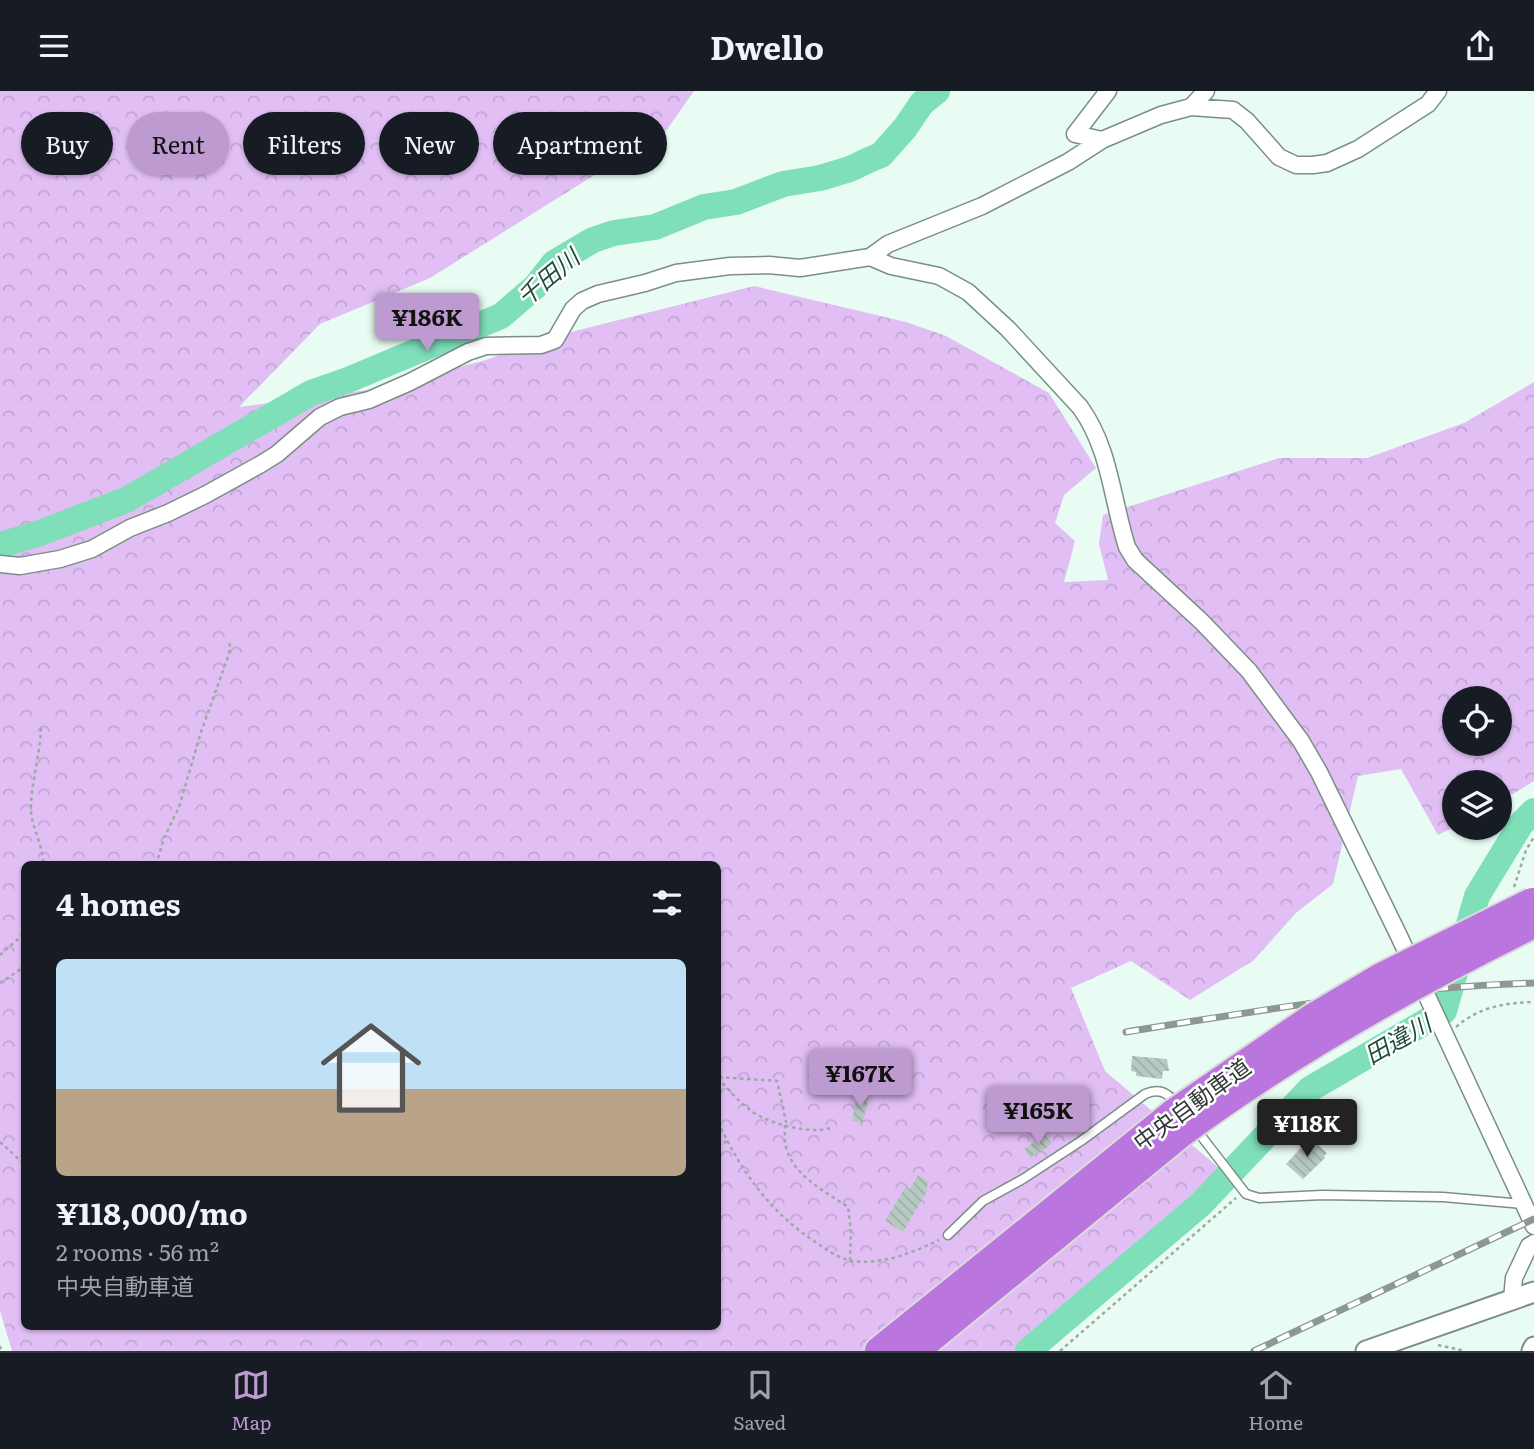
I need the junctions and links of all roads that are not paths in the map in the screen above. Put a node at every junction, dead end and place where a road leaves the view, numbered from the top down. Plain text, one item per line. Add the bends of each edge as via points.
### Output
1 (1108, 91) edge
2 (1206, 91) edge
3 (1438, 91) edge
4 (1191, 107) junction
5 (1102, 140) junction
6 (870, 257) junction
7 (0, 564) edge
8 (1534, 907) edge
9 (1534, 938) edge
10 (1381, 1003) junction
11 (1179, 1122) junction
12 (1523, 1204) junction
13 (1534, 1226) edge
14 (948, 1235) road end
15 (1534, 1243) edge
16 (1527, 1296) edge
17 (879, 1351) edge
18 (915, 1351) edge
19 (1366, 1351) edge

1 - 5 street via 1075,134
2 - 4 street
3 - 4 street via 1428,104 1359,149 1313,165 1296,165 1279,157 1233,110
4 - 5 street
5 - 6 street via 993,201 888,244
6 - 7 street via 800,268 769,265 676,273 598,294 573,309 555,340 468,352 369,400 320,417 261,464 92,549 20,566
6 - 12 street via 939,276 968,292 1090,420 1101,443 1127,547 1135,560 1249,671 1319,772
8 - 10 highway, 中央自動車道, bridge
8 - 11 highway, 中央自動車道, bridge via 1381,977 1301,1026
9 - 10 highway via 1399,1008
10 - 11 highway, 中央自動車道, bridge via 1230,1097
11 - 17 highway, 中央自動車道
11 - 18 highway, 中央自動車道
12 - 13 street
12 - 14 lane via 1443,1197 1259,1198 1242,1190 1170,1094 1153,1091 1070,1149 983,1201
15 - 16 street via 1514,1278
16 - 19 street

